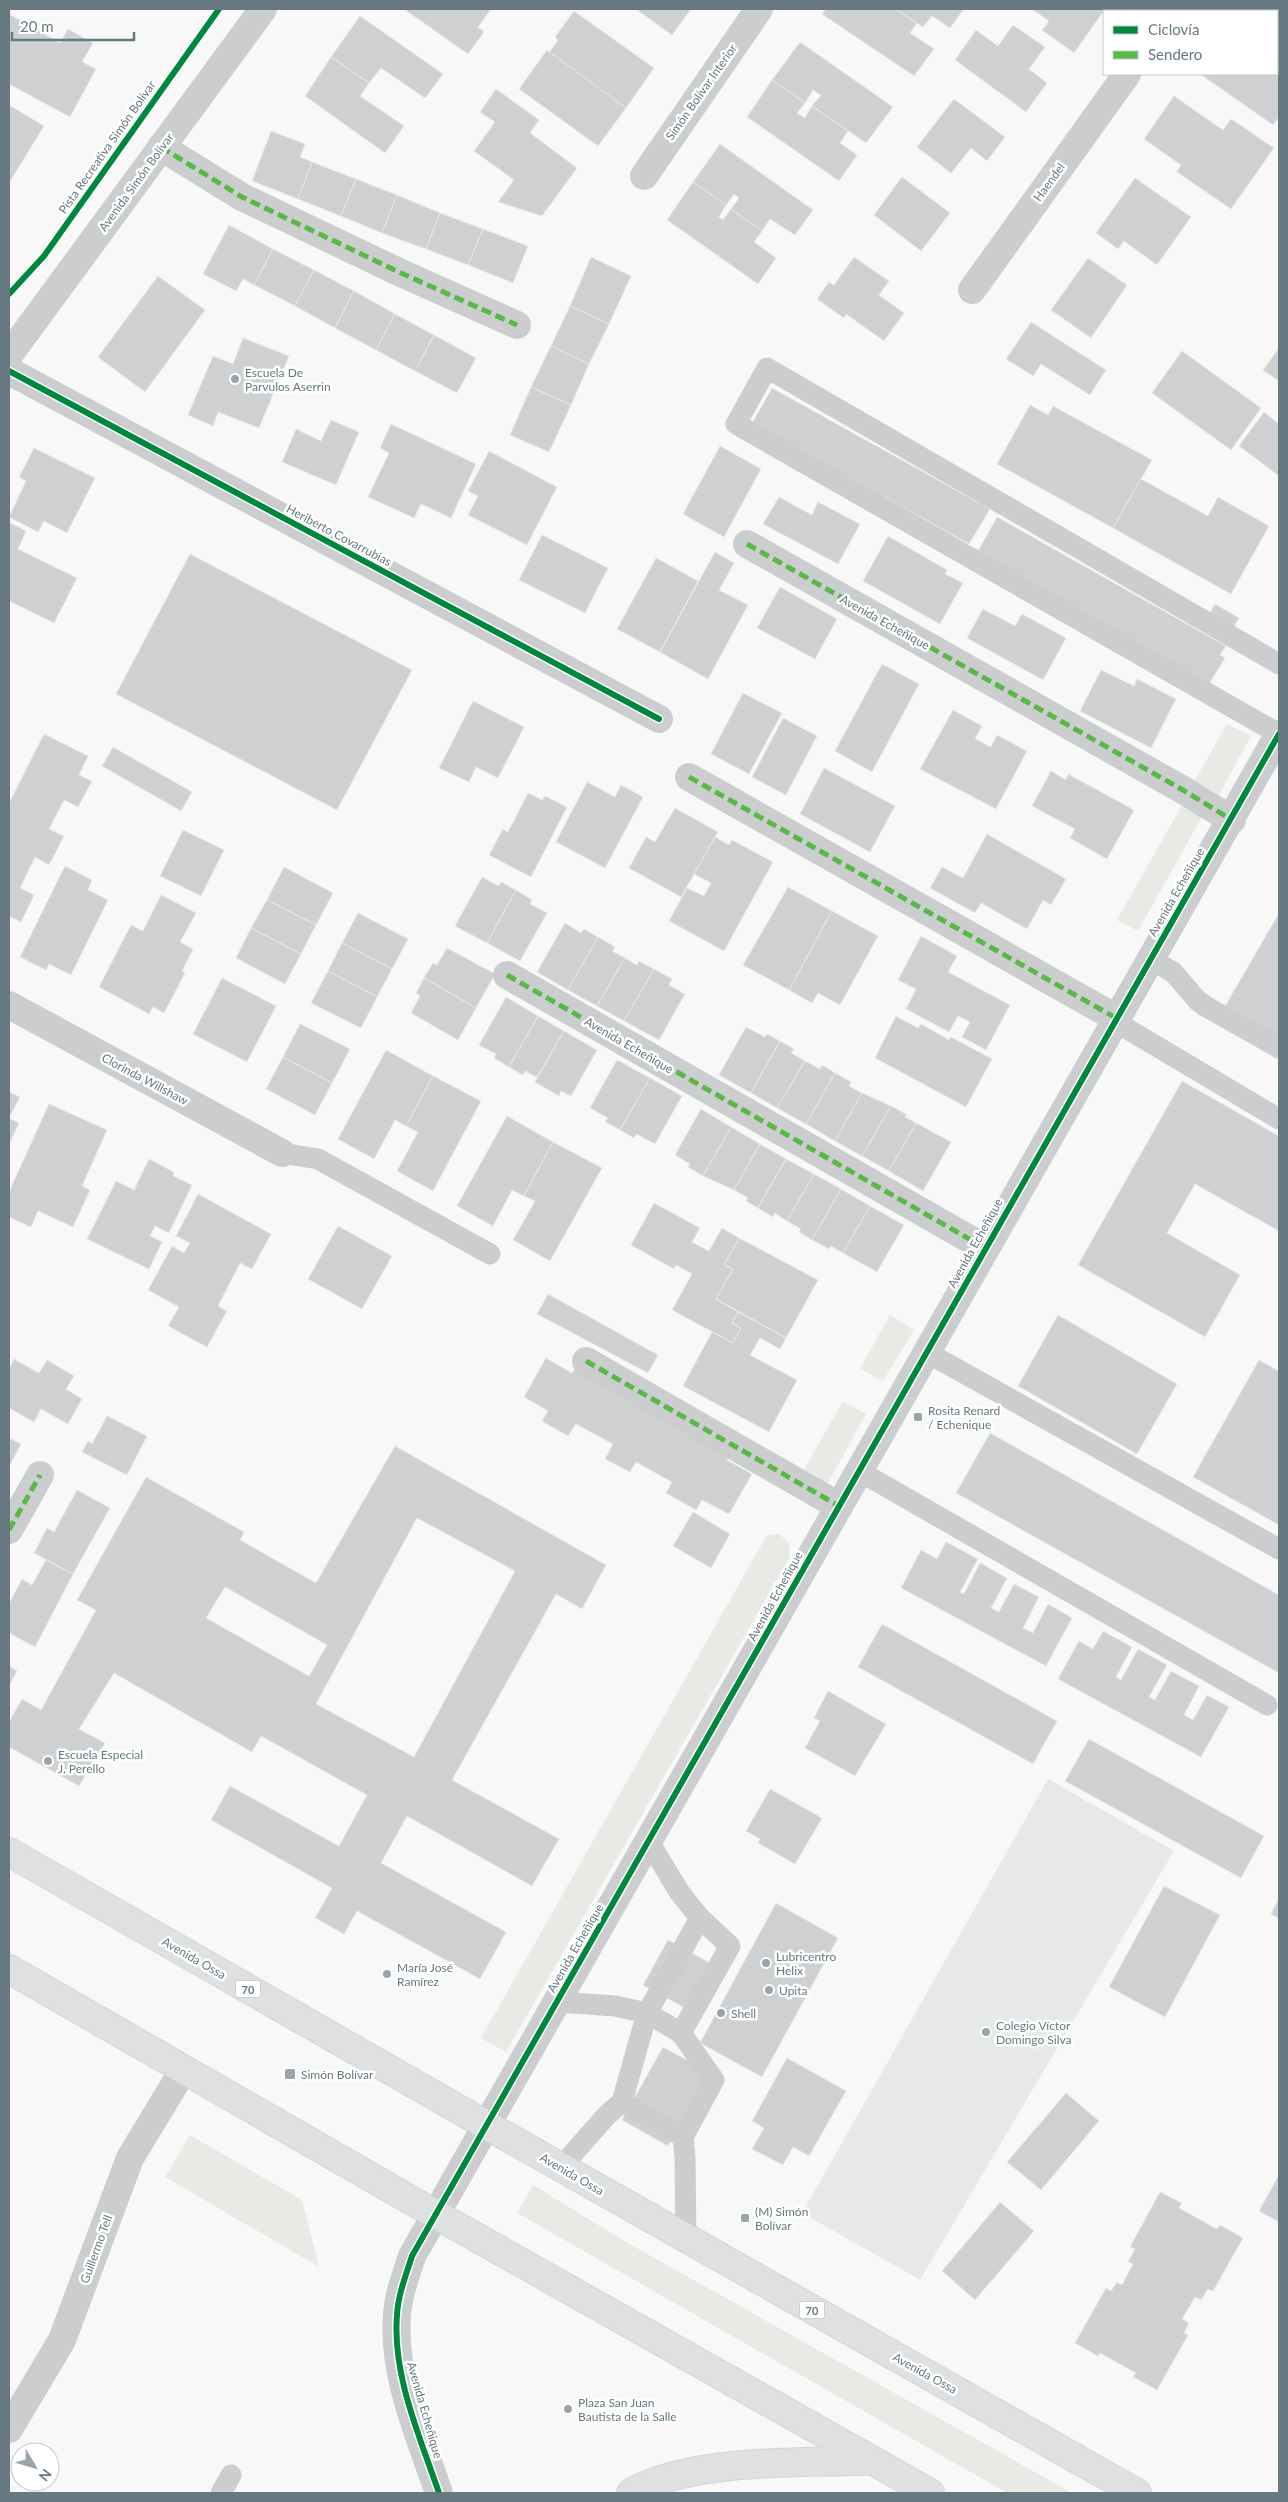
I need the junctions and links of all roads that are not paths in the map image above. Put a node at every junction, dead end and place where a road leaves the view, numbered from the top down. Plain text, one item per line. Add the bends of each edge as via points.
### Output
1 (263, 9) edge
2 (759, 9) edge
3 (1125, 75) edge
4 (162, 147) junction
5 (644, 176) dead end
6 (972, 290) dead end
7 (517, 325) dead end
8 (9, 355) edge
9 (9, 371) edge
10 (747, 544) dead end
11 (1279, 664) edge
12 (659, 719) dead end
13 (1279, 734) edge
14 (689, 776) dead end
15 (1232, 820) junction
16 (1150, 959) junction
17 (507, 975) dead end
18 (9, 1005) edge
19 (1115, 1020) junction
20 (1279, 1048) edge
21 (1279, 1119) edge
22 (282, 1152) joint
23 (985, 1248) junction
24 (490, 1254) dead end
25 (926, 1352) junction
26 (586, 1361) dead end
27 (859, 1471) junction
28 (40, 1475) dead end
29 (839, 1506) junction
30 (9, 1530) edge
31 (1279, 1550) edge
32 (1267, 1705) dead end
33 (649, 1842) junction
34 (9, 1852) edge
35 (700, 1918) junction
36 (9, 1969) edge
37 (558, 2002) junction
38 (647, 2013) junction
39 (681, 2033) junction
40 (184, 2068) junction
41 (622, 2102) junction
42 (488, 2126) junction
43 (683, 2137) junction
44 (561, 2167) junction
45 (435, 2214) junction
46 (686, 2239) junction
47 (9, 2429) edge
48 (873, 2461) junction
49 (439, 2493) edge
50 (631, 2493) edge
51 (930, 2493) edge
52 (1137, 2493) edge

1 - 4 street, Avenida Simón Bolívar
2 - 5 street, Simón Bolívar Interior
3 - 6 street, Haendel
4 - 7 street via 242,196
4 - 8 street, Avenida Simón Bolívar
9 - 12 street, Heriberto Covarrubias
10 - 15 street, Avenida Echeñique
11 - 13 lane via 767,368 736,424
13 - 15 street, Avenida Echeñique
14 - 19 street
15 - 16 street, Avenida Echeñique
16 - 19 street, Avenida Echeñique
16 - 20 lane via 1174,972 1205,1006
17 - 23 street, Avenida Echeñique
18 - 22 street, Clorinda Willshaw
19 - 21 lane
19 - 23 street, Avenida Echeñique
22 - 24 lane via 318,1159
23 - 25 street, Avenida Echeñique
25 - 27 street, Avenida Echeñique
25 - 31 lane
26 - 29 street
27 - 29 street, Avenida Echeñique
27 - 32 lane
28 - 30 street
29 - 33 street, Avenida Echeñique
33 - 35 lane via 680,1893
33 - 37 street, Avenida Echeñique
34 - 42 main road, Avenida Ossa / 70
35 - 38 lane
35 - 39 lane via 730,1946
36 - 40 main road
37 - 38 lane via 615,2006
37 - 42 street, Avenida Echeñique
38 - 39 lane
38 - 41 lane
39 - 43 lane via 714,2080
40 - 45 main road
40 - 47 street, Guillermo Tell via 130,2158 62,2340
41 - 43 lane
41 - 44 lane
42 - 44 main road, Avenida Ossa / 70
42 - 45 street, Avenida Echeñique
43 - 46 lane
44 - 46 main road, Avenida Ossa / 70
45 - 48 main road
45 - 49 street, Avenida Echeñique via 412,2256 403,2282 397,2314 397,2347 415,2422
46 - 52 main road, Avenida Ossa / 70
48 - 50 main road via 794,2462 689,2471
48 - 51 main road

